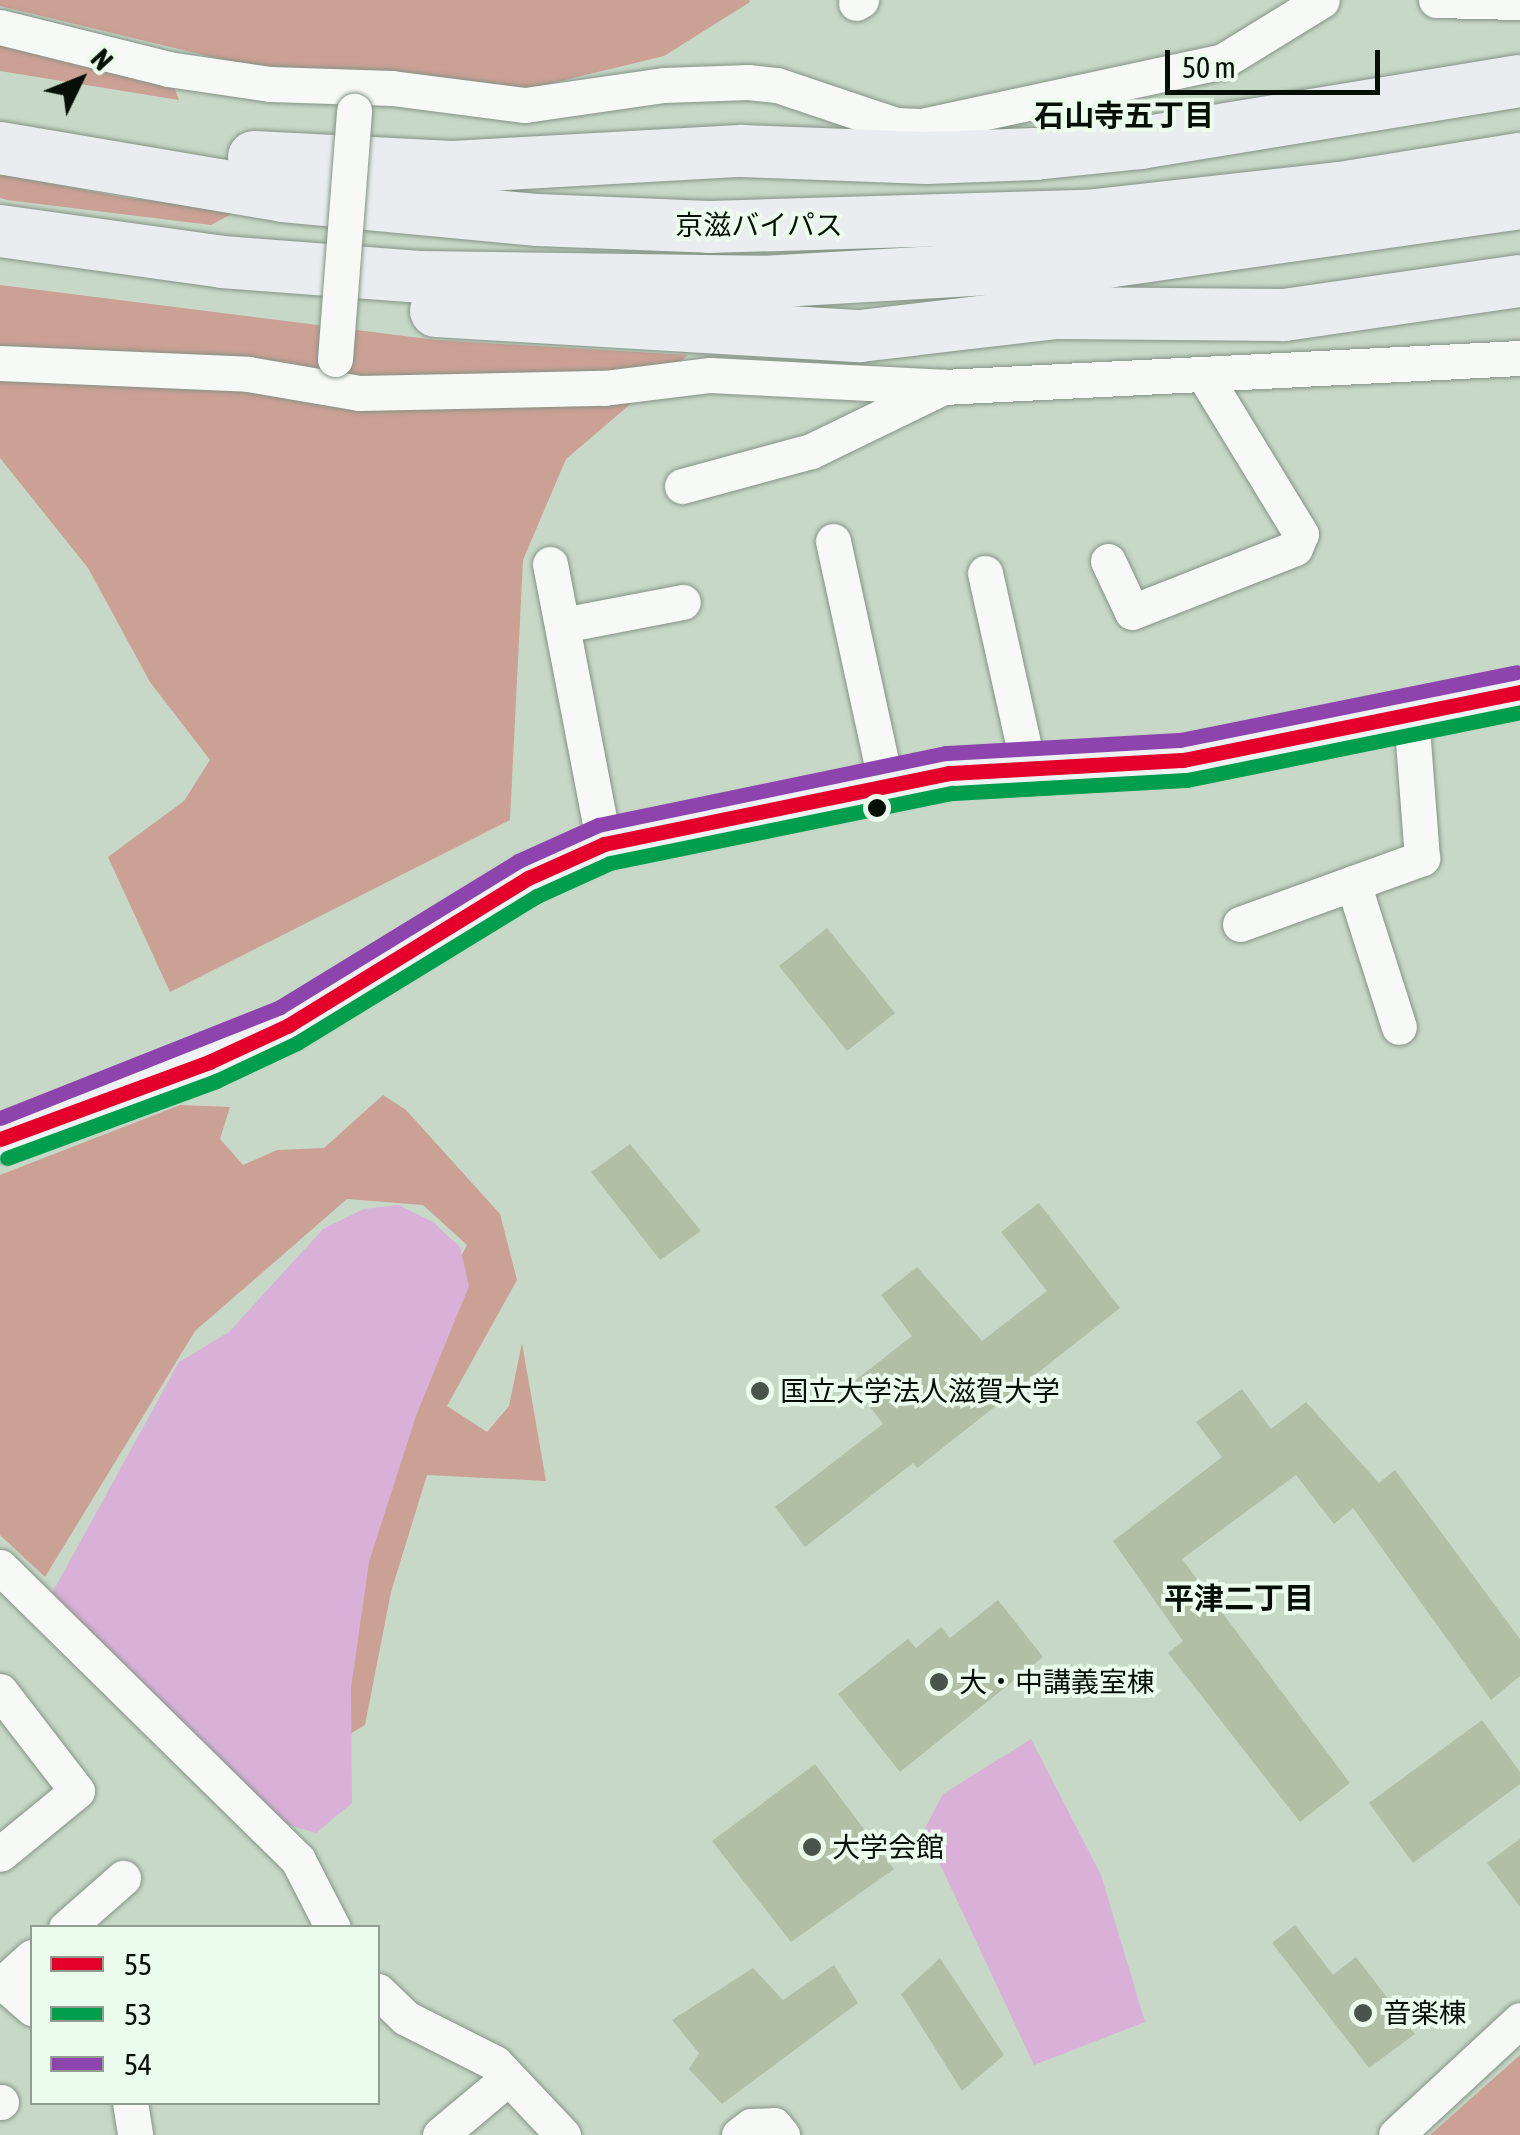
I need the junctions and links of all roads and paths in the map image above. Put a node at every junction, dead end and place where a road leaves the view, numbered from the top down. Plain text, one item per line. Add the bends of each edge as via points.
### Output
1 (1322, 0) edge
2 (1436, 0) edge
3 (1520, 2) edge
4 (0, 27) edge
5 (1520, 81) edge
6 (355, 99) junction
7 (0, 124) edge
8 (0, 148) edge
9 (1520, 160) edge
10 (1520, 203) edge
11 (0, 231) edge
12 (222, 262) junction
13 (1520, 281) edge
14 (1520, 358) edge
15 (0, 363) edge
16 (333, 374) junction
17 (1204, 375) junction
18 (943, 387) junction
19 (682, 486) dead end
20 (833, 541) dead end
21 (1108, 561) dead end
22 (550, 564) dead end
23 (985, 573) dead end
24 (683, 602) dead end
25 (564, 625) junction
26 (1520, 692) edge
27 (1411, 716) junction
28 (1028, 766) junction
29 (887, 788) junction
30 (604, 844) junction
31 (1353, 883) junction
32 (1240, 924) dead end
33 (1399, 1027) dead end
34 (0, 1139) edge
35 (0, 1567) edge
36 (0, 1692) edge
37 (0, 1854) edge
38 (122, 1878) dead end
39 (69, 1925) edge
40 (331, 1925) edge
41 (30, 1959) edge
42 (2, 1981) edge
43 (380, 1993) edge
44 (30, 2006) edge
45 (1520, 2020) edge
46 (508, 2078) junction
47 (130, 2105) edge
48 (135, 2135) edge
49 (440, 2135) edge
50 (564, 2135) edge
51 (739, 2135) edge
52 (782, 2135) edge
53 (1396, 2135) edge

1 - 6 street via 1223,61 955,123 896,125 777,85 748,82 525,105
2 - 3 street
4 - 6 street via 168,68
5 - 7 highway via 1140,143 926,158 742,151 452,167 316,163
6 - 16 street, bridge
8 - 9 highway, 京滋バイパス via 284,196 538,220 709,227 1086,216
10 - 12 highway, 京滋バイパス via 1162,255 936,276 592,283
11 - 12 highway, 京滋バイパス
12 - 13 highway via 355,304 618,326 860,336 1058,313 1284,315
14 - 17 street
15 - 16 street
16 - 18 street via 604,388 710,375
17 - 18 street
17 - 21 street via 1301,534 1295,548 1132,612
18 - 19 street via 811,451
20 - 29 street
22 - 25 street
23 - 28 street
24 - 25 street
25 - 30 street
26 - 27 main road
27 - 28 main road via 1183,760
27 - 31 street via 1422,858
28 - 29 main road via 949,773
29 - 30 main road
30 - 34 main road via 528,878 289,1024 209,1062
31 - 32 street
31 - 33 street
35 - 40 street via 298,1860
36 - 37 street via 77,1791
38 - 39 street
41 - 42 street
42 - 44 street
43 - 46 street via 406,2018 495,2063
45 - 53 street
46 - 49 street
46 - 50 street
47 - 48 street
51 - 52 street via 751,2126 774,2125

